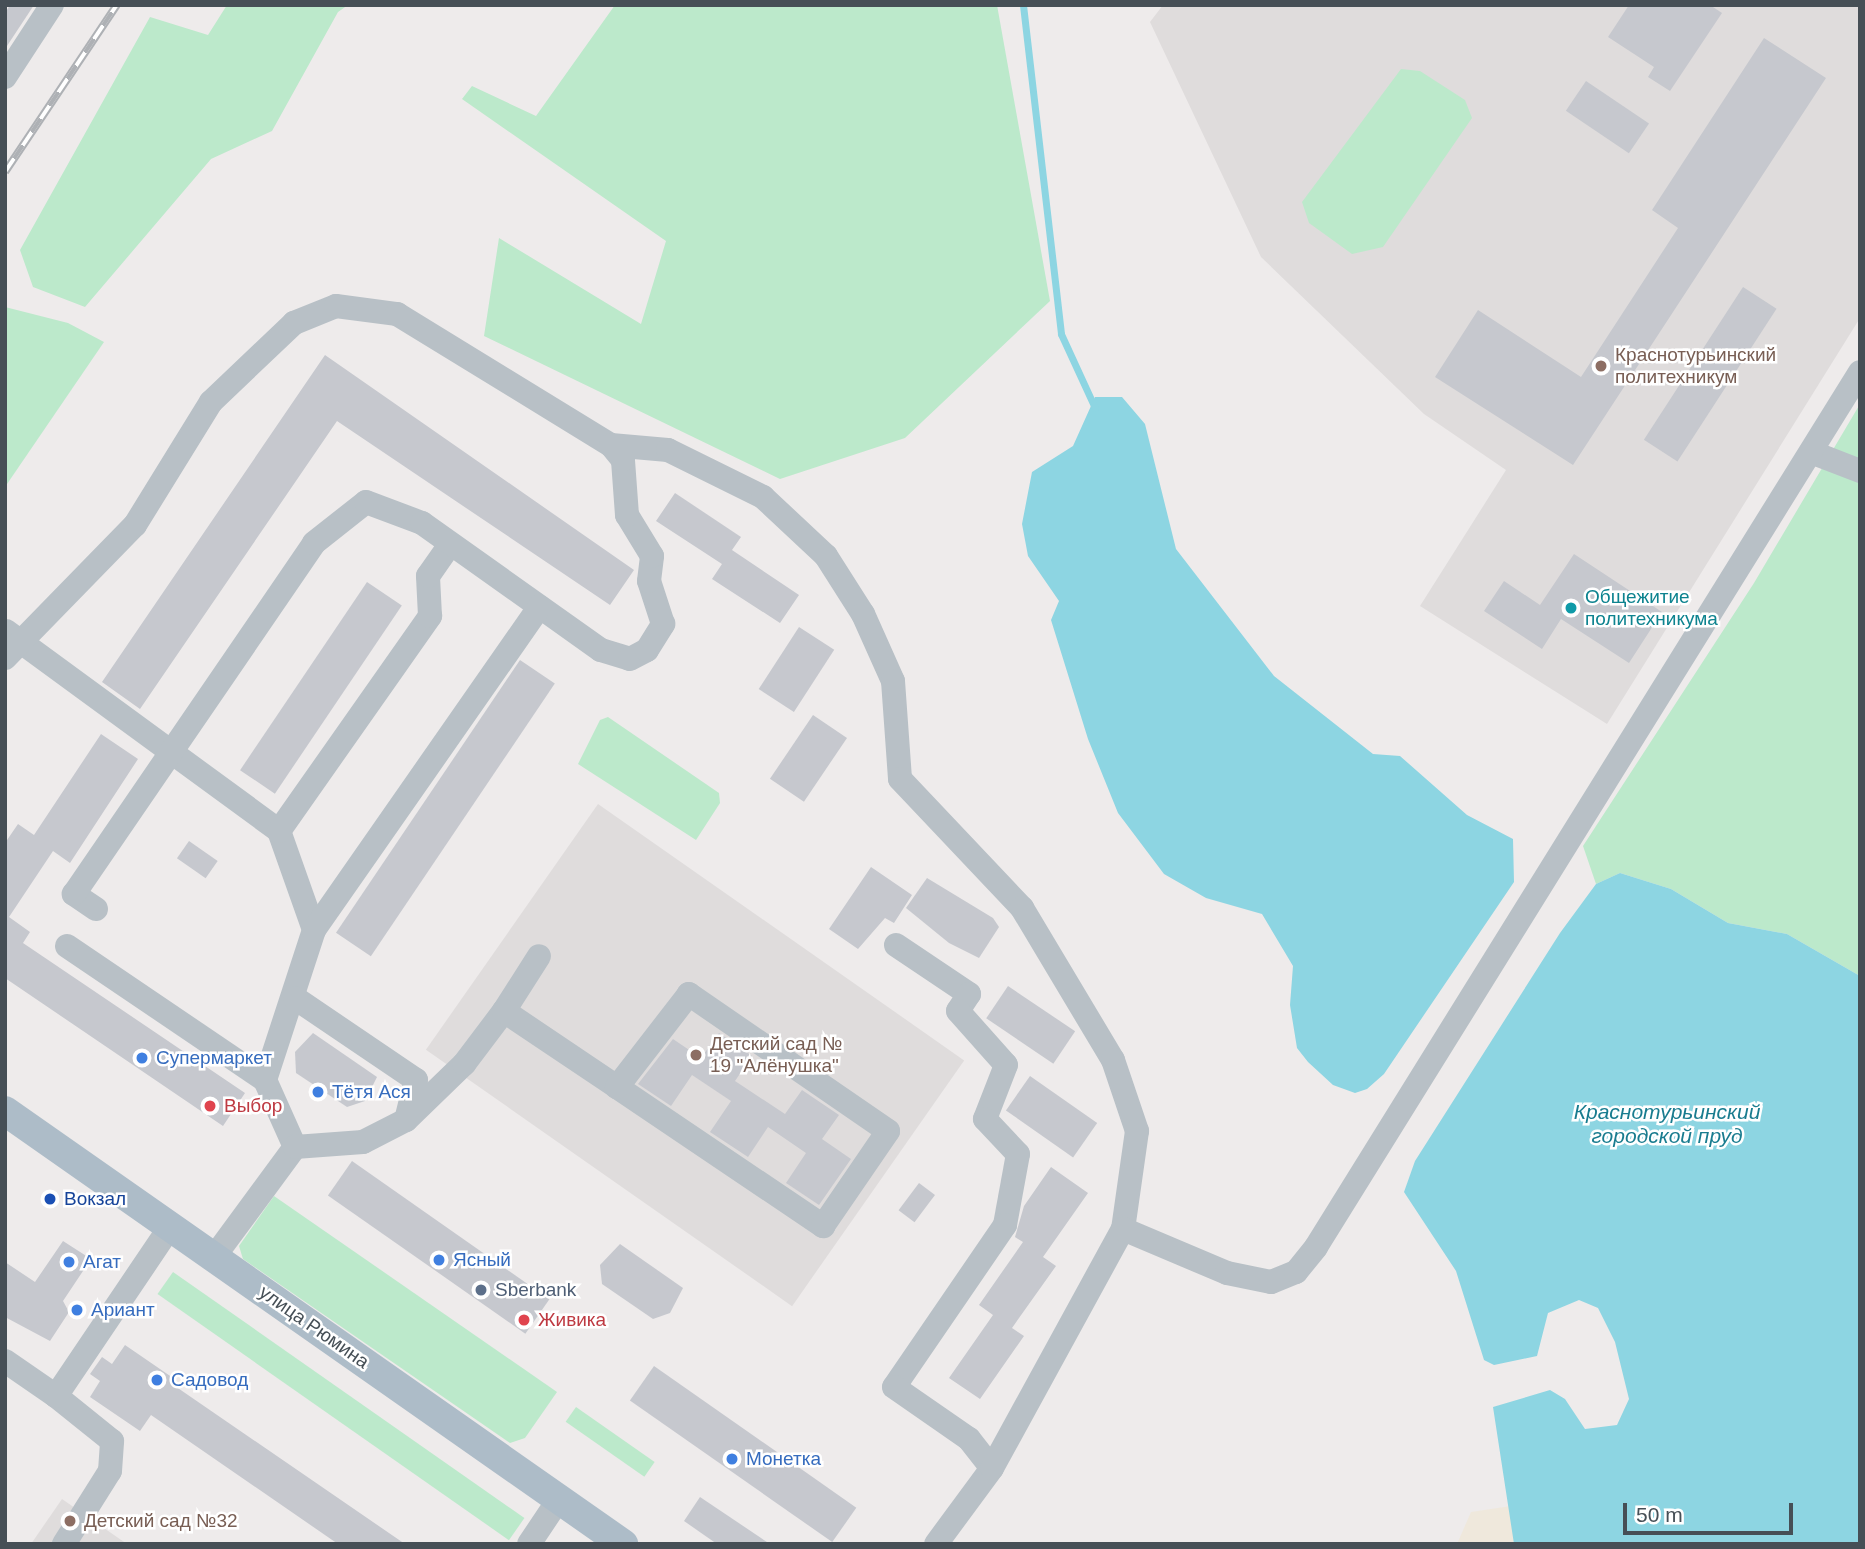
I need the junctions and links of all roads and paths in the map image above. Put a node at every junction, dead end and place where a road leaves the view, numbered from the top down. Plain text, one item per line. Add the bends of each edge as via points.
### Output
1 (52, 5) edge
2 (5, 77) edge
3 (1860, 372) edge
4 (611, 444) junction
5 (1811, 452) junction
6 (1860, 471) edge
7 (450, 545) junction
8 (540, 607) junction
9 (10, 642) edge
10 (172, 750) junction
11 (279, 831) junction
12 (96, 909) dead end
13 (314, 930) junction
14 (896, 945) dead end
15 (67, 946) dead end
16 (539, 956) dead end
17 (295, 998) junction
18 (504, 1011) junction
19 (265, 1080) junction
20 (617, 1087) junction
21 (5, 1111) edge
22 (406, 1120) junction
23 (295, 1147) junction
24 (170, 1227) junction
25 (1124, 1229) junction
26 (214, 1257) junction
27 (5, 1361) edge
28 (56, 1396) junction
29 (992, 1468) junction
30 (559, 1499) junction
31 (64, 1544) edge
32 (529, 1544) edge
33 (623, 1544) edge
34 (936, 1544) edge

1 - 2 street
3 - 5 street
4 - 8 street via 623,460 627,515 652,556 649,581 663,624 647,650 630,659 601,650
4 - 9 street via 397,314 337,306 294,323 211,402 135,525
4 - 25 street via 668,450 763,497 826,556 863,614 893,681 900,779 1022,908 1113,1060 1137,1131
5 - 6 street
5 - 25 street via 1374,1163 1296,1272 1271,1282 1227,1273
7 - 8 street
7 - 10 street via 422,523 366,502 314,543
7 - 11 street via 428,576 430,616
8 - 13 street
9 - 10 street
10 - 11 street
10 - 12 street via 74,894
11 - 13 street
13 - 17 street
14 - 29 street via 969,994 958,1012 1006,1065 985,1119 1018,1154 1006,1225 894,1387 970,1439
15 - 19 street
16 - 18 street
17 - 19 street
17 - 22 street via 416,1080
18 - 20 street
18 - 22 street via 464,1064
19 - 23 street
20 - 20 street via 823,1226 888,1131 690,993
21 - 24 main road, улица Рюмина
22 - 23 street via 363,1142
23 - 26 street
24 - 26 main road, улица Рюмина
24 - 28 street
25 - 29 street
26 - 30 main road, улица Рюмина
27 - 28 street
28 - 31 street via 112,1441 110,1471
29 - 34 street
30 - 32 street
30 - 33 main road, улица Рюмина

